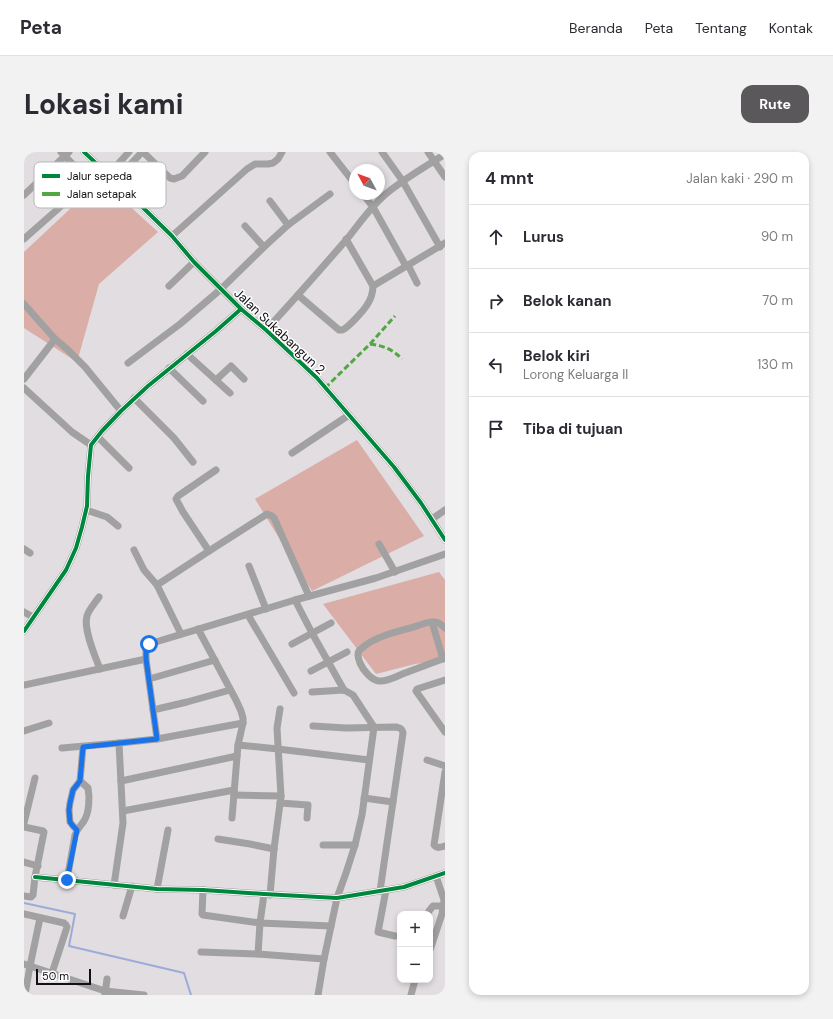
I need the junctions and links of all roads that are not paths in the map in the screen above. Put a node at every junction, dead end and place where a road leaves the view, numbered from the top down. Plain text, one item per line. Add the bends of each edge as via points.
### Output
1 (84, 152) edge
2 (129, 152) edge
3 (143, 152) edge
4 (205, 152) edge
5 (282, 152) edge
6 (330, 152) edge
7 (382, 152) edge
8 (428, 152) edge
9 (65, 153) edge
10 (445, 154) edge
11 (434, 161) junction
12 (56, 162) edge
13 (73, 162) edge
14 (94, 162) edge
15 (120, 162) edge
16 (133, 162) edge
17 (153, 162) edge
18 (166, 174) edge
19 (349, 176) edge
20 (445, 177) edge
21 (402, 180) junction
22 (34, 185) edge
23 (330, 194) dead end
24 (24, 195) edge
25 (368, 200) edge
26 (270, 201) dead end
27 (373, 207) junction
28 (59, 208) edge
29 (143, 208) edge
30 (245, 226) dead end
31 (288, 226) junction
32 (172, 236) junction
33 (346, 239) junction
34 (24, 240) edge
35 (442, 245) edge
36 (264, 247) junction
37 (194, 262) junction
38 (407, 265) junction
39 (417, 283) dead end
40 (169, 286) dead end
41 (373, 286) junction
42 (221, 289) junction
43 (298, 295) junction
44 (24, 304) edge
45 (241, 309) junction
46 (266, 330) junction
47 (55, 339) junction
48 (187, 354) junction
49 (128, 363) dead end
50 (169, 368) junction
51 (24, 379) edge
52 (244, 379) dead end
53 (216, 380) junction
54 (24, 388) edge
55 (230, 393) dead end
56 (134, 398) junction
57 (203, 401) dead end
58 (121, 411) junction
59 (349, 415) junction
60 (98, 436) junction
61 (91, 445) junction
62 (292, 454) dead end
63 (194, 462) dead end
64 (129, 468) dead end
65 (216, 470) dead end
66 (86, 510) junction
67 (445, 510) edge
68 (432, 519) junction
69 (118, 526) dead end
70 (445, 540) edge
71 (379, 544) dead end
72 (134, 550) dead end
73 (209, 551) junction
74 (445, 554) edge
75 (249, 566) dead end
76 (395, 572) junction
77 (157, 585) junction
78 (309, 596) junction
79 (99, 597) dead end
80 (295, 600) junction
81 (266, 609) junction
82 (24, 612) edge
83 (248, 615) junction
84 (33, 618) junction
85 (432, 622) junction
86 (331, 623) dead end
87 (445, 628) edge
88 (198, 629) junction
89 (24, 631) edge
90 (312, 633) junction
91 (181, 634) junction
92 (442, 643) edge
93 (292, 644) dead end
94 (346, 652) dead end
95 (444, 658) edge
96 (146, 659) junction
97 (215, 660) junction
98 (329, 662) junction
99 (100, 669) junction
100 (311, 671) dead end
101 (149, 679) junction
102 (445, 680) edge
103 (24, 685) edge
104 (230, 690) junction
105 (344, 690) junction
106 (312, 692) dead end
107 (294, 693) dead end
108 (280, 709) dead end
109 (153, 710) junction
110 (49, 723) dead end
111 (243, 723) junction
112 (313, 726) dead end
113 (374, 727) junction
114 (24, 730) edge
115 (445, 732) edge
116 (157, 739) junction
117 (120, 743) junction
118 (238, 746) junction
119 (83, 747) junction
120 (62, 748) dead end
121 (278, 749) junction
122 (237, 756) junction
123 (369, 760) junction
124 (427, 760) dead end
125 (445, 766) edge
126 (445, 772) edge
127 (34, 778) dead end
128 (80, 781) junction
129 (121, 781) junction
130 (28, 789) edge
131 (234, 792) junction
132 (364, 798) junction
133 (280, 800) junction
134 (393, 802) junction
135 (123, 812) junction
136 (232, 818) dead end
137 (307, 818) dead end
138 (24, 823) edge
139 (24, 827) edge
140 (77, 830) junction
141 (168, 830) dead end
142 (218, 839) dead end
143 (323, 845) dead end
144 (355, 846) junction
145 (445, 846) edge
146 (274, 849) junction
147 (24, 862) edge
148 (38, 866) junction
149 (445, 873) edge
150 (436, 876) junction
151 (35, 877) junction
152 (67, 880) junction
153 (114, 885) junction
154 (132, 886) junction
155 (157, 889) junction
156 (203, 890) junction
157 (383, 891) junction
158 (267, 895) junction
159 (24, 896) edge
160 (337, 898) junction
161 (443, 906) junction
162 (429, 911) edge
163 (24, 914) edge
164 (123, 916) dead end
165 (40, 918) junction
166 (260, 923) junction
167 (331, 926) junction
168 (395, 936) dead end
169 (431, 947) edge
170 (201, 952) dead end
171 (258, 954) junction
172 (324, 959) junction
173 (27, 965) edge
174 (52, 973) junction
175 (107, 979) dead end
176 (415, 983) edge
177 (105, 993) edge
178 (25, 995) edge
179 (144, 995) edge
180 (318, 995) edge
181 (411, 995) edge

1 - 14 street, Jalan Sukabangun 2
2 - 15 street
3 - 16 street
3 - 17 street
4 - 18 street via 182,176 174,179
5 - 32 street via 273,163 255,164 246,169
6 - 19 street
7 - 21 street
8 - 11 street
9 - 12 street
9 - 13 street
10 - 11 street
11 - 20 street
11 - 21 street
21 - 27 street
21 - 35 street
22 - 24 street
23 - 31 street
25 - 27 street
26 - 31 street
27 - 33 street
27 - 38 street
28 - 34 street
29 - 32 street, Jalan Sukabangun 2
30 - 36 street
31 - 36 street
32 - 37 street, Jalan Sukabangun 2
33 - 41 street
33 - 43 street
35 - 38 street
36 - 42 street
37 - 40 street
37 - 42 street, Jalan Sukabangun 2
38 - 39 street
38 - 41 street
41 - 43 street via 367,305 343,330 339,330
42 - 45 street, Jalan Sukabangun 2
42 - 49 street
43 - 46 street
44 - 47 street
45 - 46 street, Jalan Sukabangun 2
45 - 48 street
46 - 59 street, Jalan Sukabangun 2 via 317,378
47 - 51 street
47 - 58 street via 85,367
48 - 50 street
48 - 53 street
50 - 56 street
50 - 57 street
52 - 53 street via 231,366
53 - 55 street
54 - 61 street via 72,432
56 - 58 street
56 - 63 street
58 - 60 street
59 - 62 street
59 - 68 street, Jalan Sukabangun 2 via 394,467
60 - 61 street
60 - 64 street
61 - 66 street
65 - 73 street via 176,499
66 - 69 street via 107,517
66 - 84 street via 76,548 66,570
67 - 68 street
68 - 70 street, Jalan Sukabangun 2
71 - 76 street
72 - 77 street via 144,570
73 - 77 street
73 - 78 street via 267,514 272,516
74 - 76 street
75 - 81 street
76 - 78 street
77 - 91 street
78 - 80 street
79 - 99 street via 89,610 86,627
80 - 81 street
80 - 90 street
81 - 83 street
82 - 84 street
83 - 88 street
83 - 107 street
84 - 89 street
85 - 87 street
85 - 92 street
85 - 95 street via 383,636 360,649 358,658 369,676 379,681 394,678
86 - 90 street
88 - 91 street
88 - 97 street
90 - 93 street
90 - 98 street
91 - 96 street via 148,644
92 - 95 street
94 - 98 street
96 - 99 street
96 - 101 street
97 - 101 street
97 - 104 street
98 - 100 street
98 - 105 street
99 - 103 street
101 - 109 street
102 - 115 street via 418,688 416,691
104 - 109 street
104 - 111 street via 241,711
105 - 106 street
105 - 113 street via 353,695
108 - 121 street via 277,728
109 - 116 street
110 - 114 street
111 - 116 street
111 - 118 street
112 - 113 street
113 - 123 street
113 - 134 street via 401,728 403,733
116 - 117 street
117 - 119 street
117 - 129 street
118 - 121 street
118 - 122 street
119 - 120 street
119 - 128 street
121 - 123 street
121 - 133 street
122 - 129 street
122 - 131 street
123 - 132 street
124 - 125 street
126 - 145 street via 434,845
127 - 130 street
128 - 140 street via 73,790 69,810 70,822
128 - 140 street via 88,788 89,804 85,820
129 - 135 street
130 - 138 street
131 - 133 street
131 - 135 street
131 - 136 street
132 - 134 street
132 - 144 street
133 - 137 street via 307,805
133 - 146 street
134 - 157 street
135 - 153 street
139 - 148 street via 44,832
140 - 152 street
141 - 155 street
142 - 146 street
143 - 144 street
144 - 160 street
146 - 158 street
147 - 148 street
148 - 151 street
149 - 150 street
150 - 157 street
150 - 161 street via 443,895
151 - 152 street
151 - 159 street via 33,895
152 - 153 street
153 - 154 street
154 - 155 street
154 - 164 street
155 - 156 street
156 - 158 street
156 - 166 street via 202,915
157 - 160 street
157 - 168 street via 378,932
158 - 160 street
158 - 166 street
160 - 167 street
161 - 162 street via 433,906
161 - 169 street
163 - 165 street
165 - 173 street
165 - 174 street via 64,923 67,927
166 - 167 street
166 - 171 street
167 - 172 street
170 - 171 street
171 - 172 street
172 - 180 street
173 - 174 street
173 - 178 street
174 - 177 street
175 - 177 street
176 - 181 street
177 - 179 street

